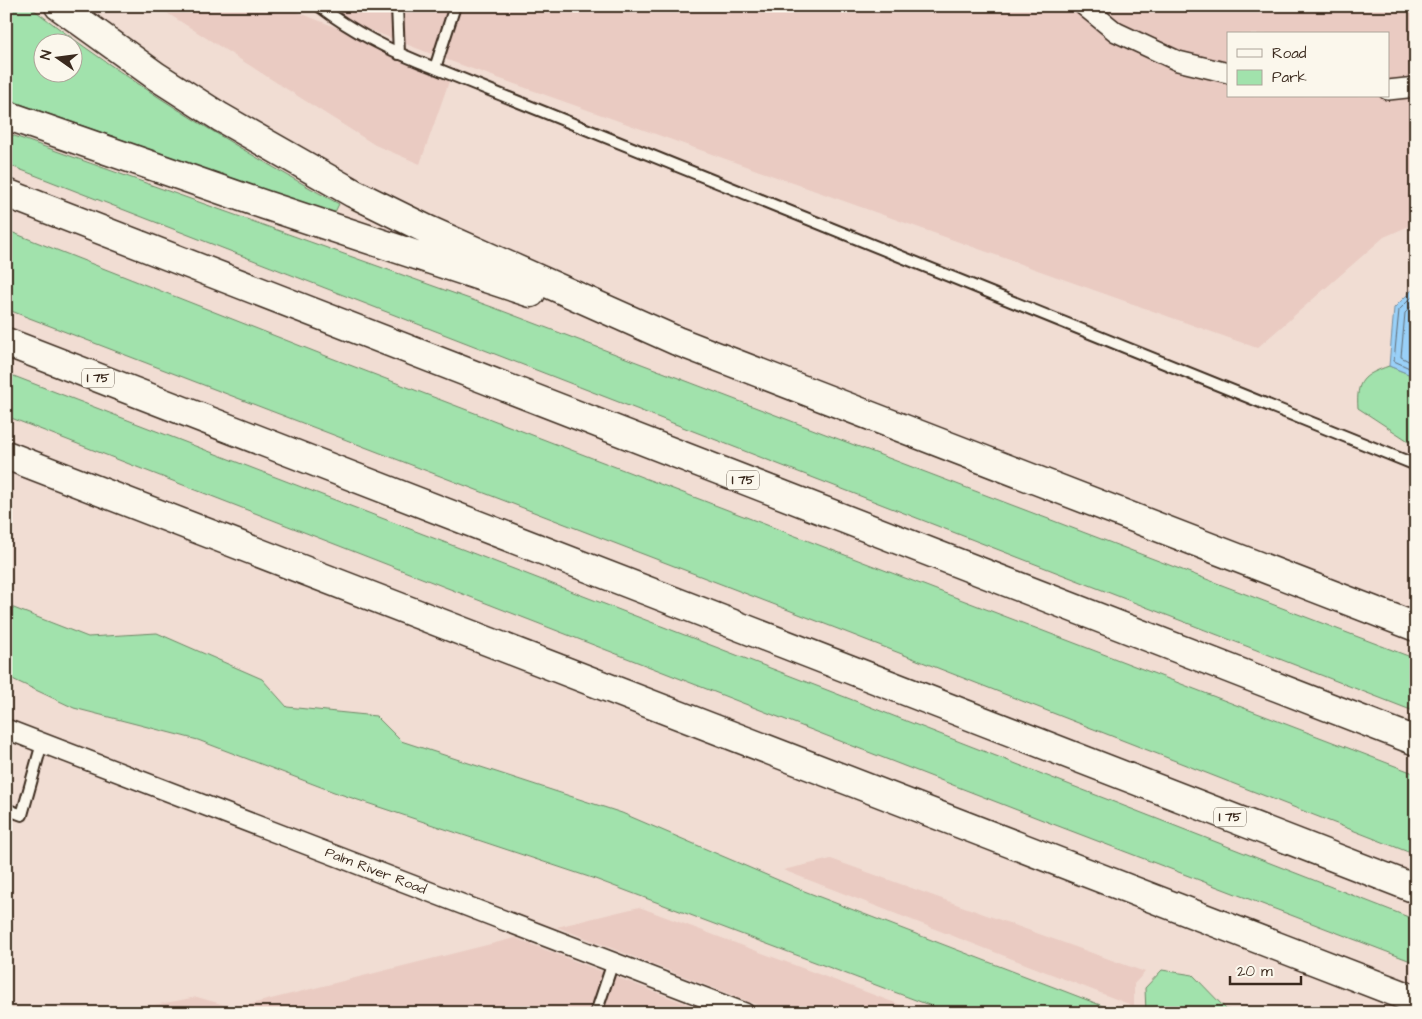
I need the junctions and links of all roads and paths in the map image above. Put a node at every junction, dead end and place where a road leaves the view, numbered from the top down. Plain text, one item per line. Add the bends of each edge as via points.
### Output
1 (60, 6) edge
2 (319, 6) edge
3 (397, 6) edge
4 (455, 6) edge
5 (1084, 6) edge
6 (399, 54) junction
7 (435, 68) junction
8 (1227, 73) edge
9 (1416, 87) edge
10 (1390, 90) edge
11 (6, 115) edge
12 (6, 193) edge
13 (677, 341) junction
14 (6, 342) edge
15 (6, 455) edge
16 (1416, 464) edge
17 (1416, 627) edge
18 (6, 729) edge
19 (1416, 741) edge
20 (42, 743) junction
21 (6, 810) edge
22 (1416, 889) edge
23 (613, 962) junction
24 (1416, 1000) edge
25 (596, 1013) edge
26 (745, 1013) edge

1 - 13 highway via 156,76 220,117 353,193
2 - 6 lane via 350,29
3 - 6 lane
4 - 7 lane
5 - 8 street via 1116,32 1170,57
6 - 7 lane
7 - 16 lane
9 - 10 street
11 - 13 highway via 265,205
12 - 19 highway, I 75
13 - 17 highway
14 - 22 highway, I 75
15 - 24 highway
18 - 20 street, Palm River Road
20 - 21 lane via 22,815
20 - 23 street, Palm River Road
23 - 25 lane
23 - 26 street, Palm River Road

